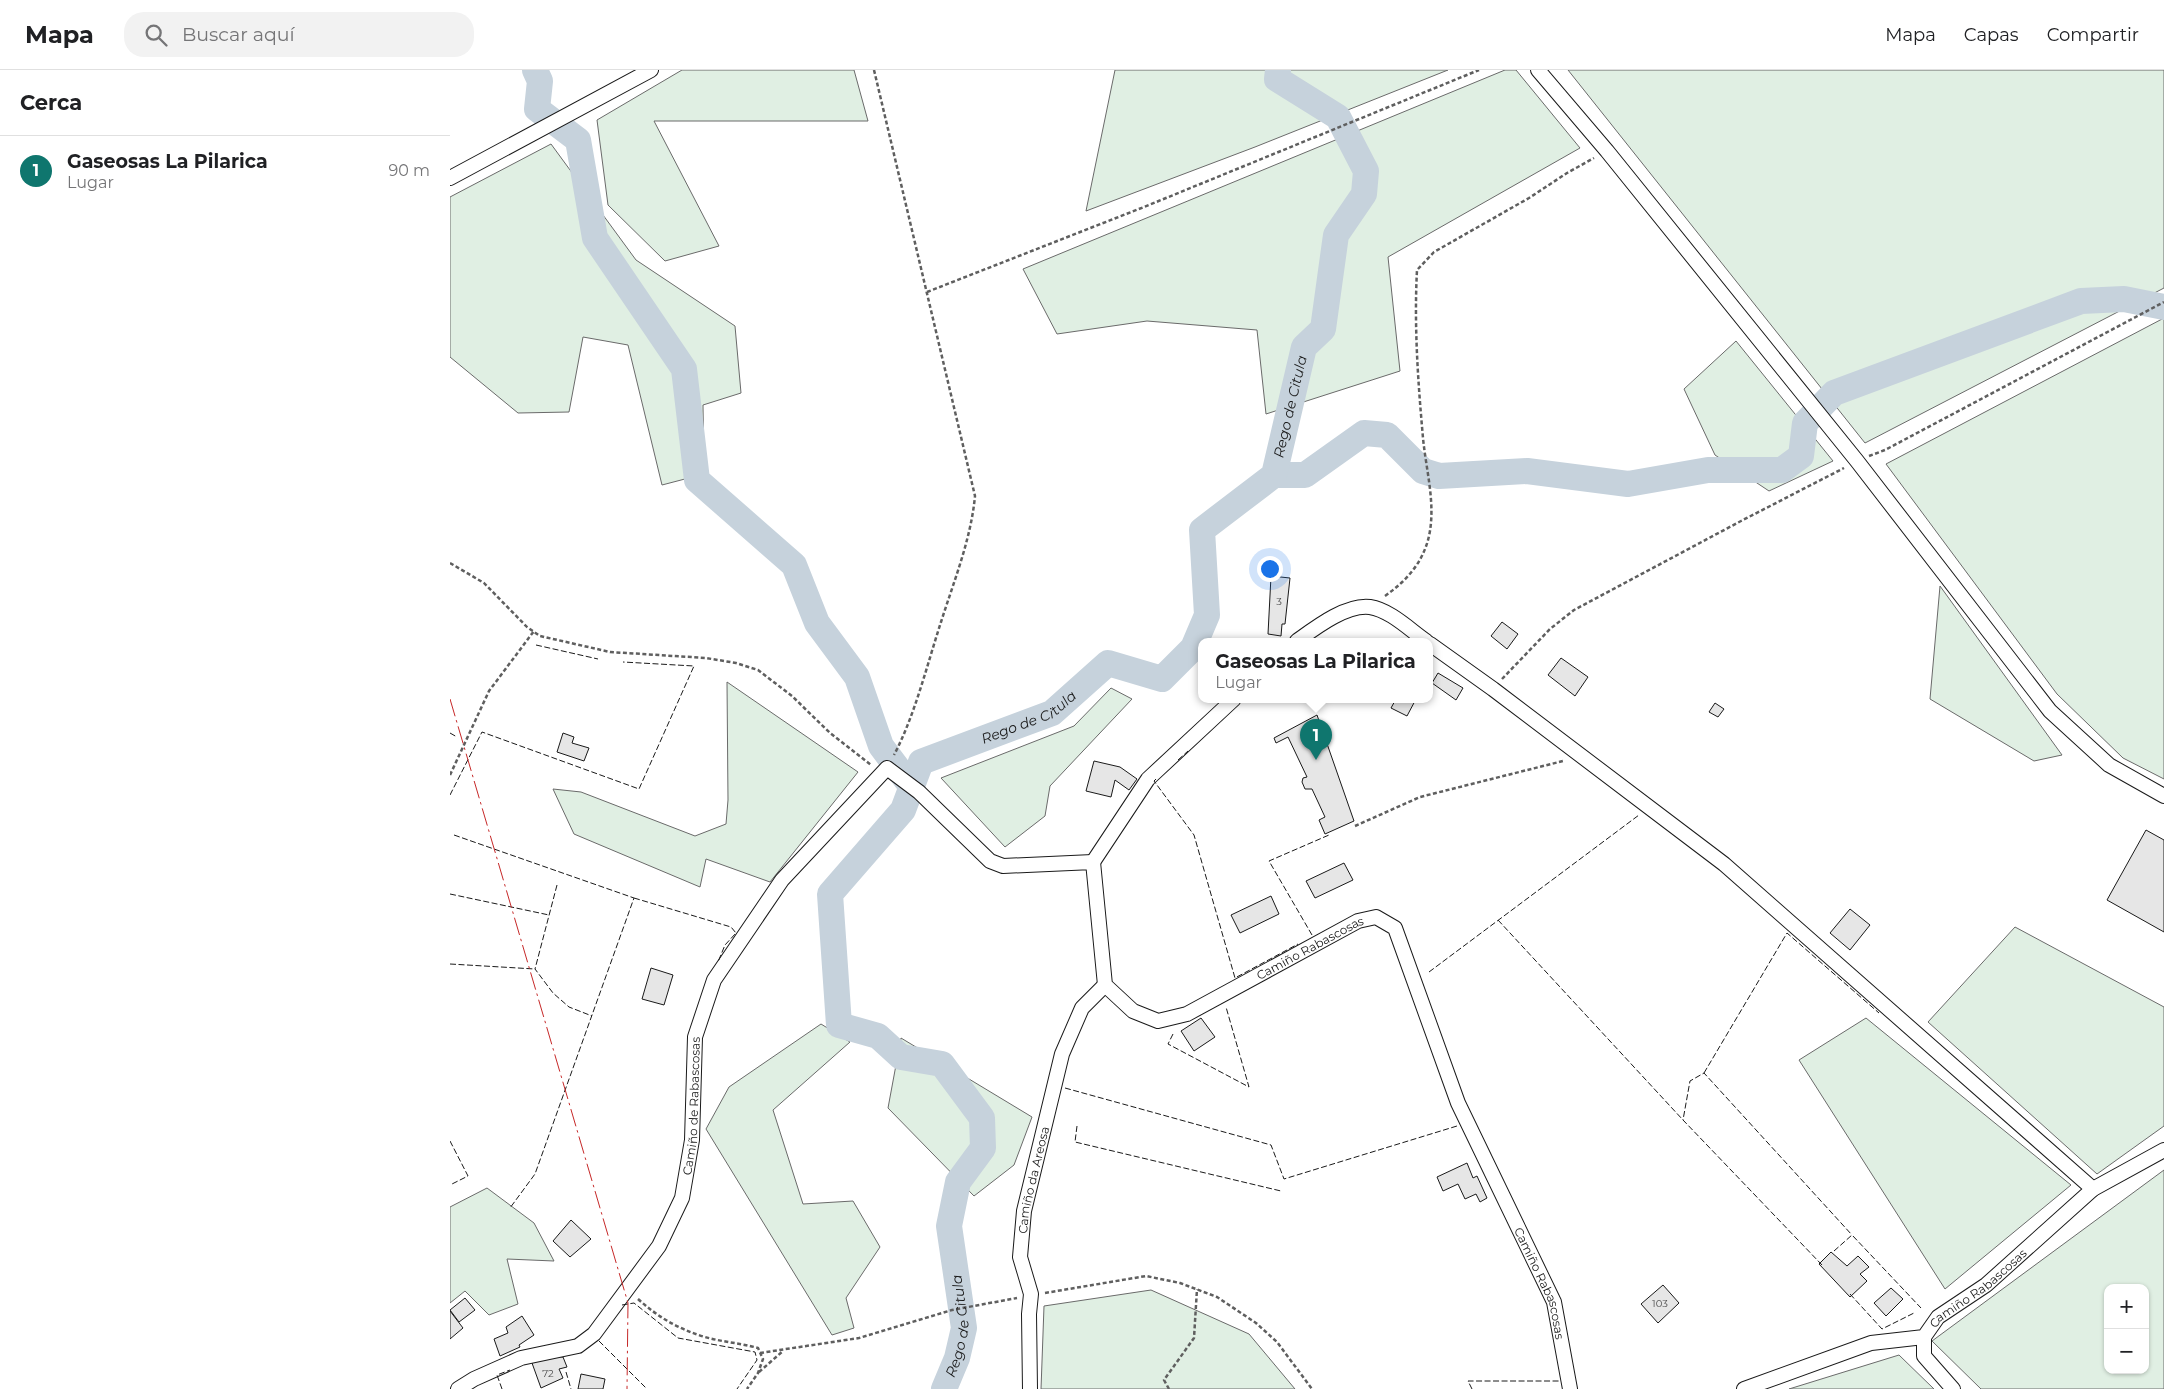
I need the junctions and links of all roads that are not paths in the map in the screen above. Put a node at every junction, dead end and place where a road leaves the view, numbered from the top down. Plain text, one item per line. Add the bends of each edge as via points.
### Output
1 (650, 70) edge
2 (1538, 70) edge
3 (450, 178) edge
4 (1301, 638) edge
5 (1422, 638) edge
6 (1433, 646) edge
7 (1230, 703) edge
8 (2164, 796) edge
9 (1093, 862) junction
10 (1105, 985) junction
11 (2164, 1150) edge
12 (2093, 1189) junction
13 (1924, 1337) junction
14 (458, 1389) edge
15 (1030, 1389) edge
16 (1570, 1389) edge
17 (1744, 1389) edge
18 (1954, 1389) edge

1 - 3 street
2 - 8 street via 1857,461 2050,711 2109,765
4 - 5 street via 1325,621 1369,607 1390,615
6 - 12 street via 1724,864
7 - 9 street via 1148,779
9 - 10 street
9 - 14 street, Camiño de Rabascosas via 1004,866 990,861 919,792 884,771 782,880 714,980 695,1037 692,1140 682,1198 659,1246 594,1334 578,1346 521,1358 474,1378
10 - 15 street, Camiño da Areosa via 1082,1008 1062,1054 1024,1211 1020,1257 1031,1294
10 - 16 street, Camiño Rabascosas via 1133,1011 1158,1021 1186,1014 1358,921 1376,917 1395,928 1458,1103 1554,1302
11 - 12 street, Camiño Rabascosas
12 - 13 street, Camiño Rabascosas via 1986,1285 1938,1317
13 - 17 street, Camiño Rabascosas via 1871,1343
13 - 18 street via 1924,1356

